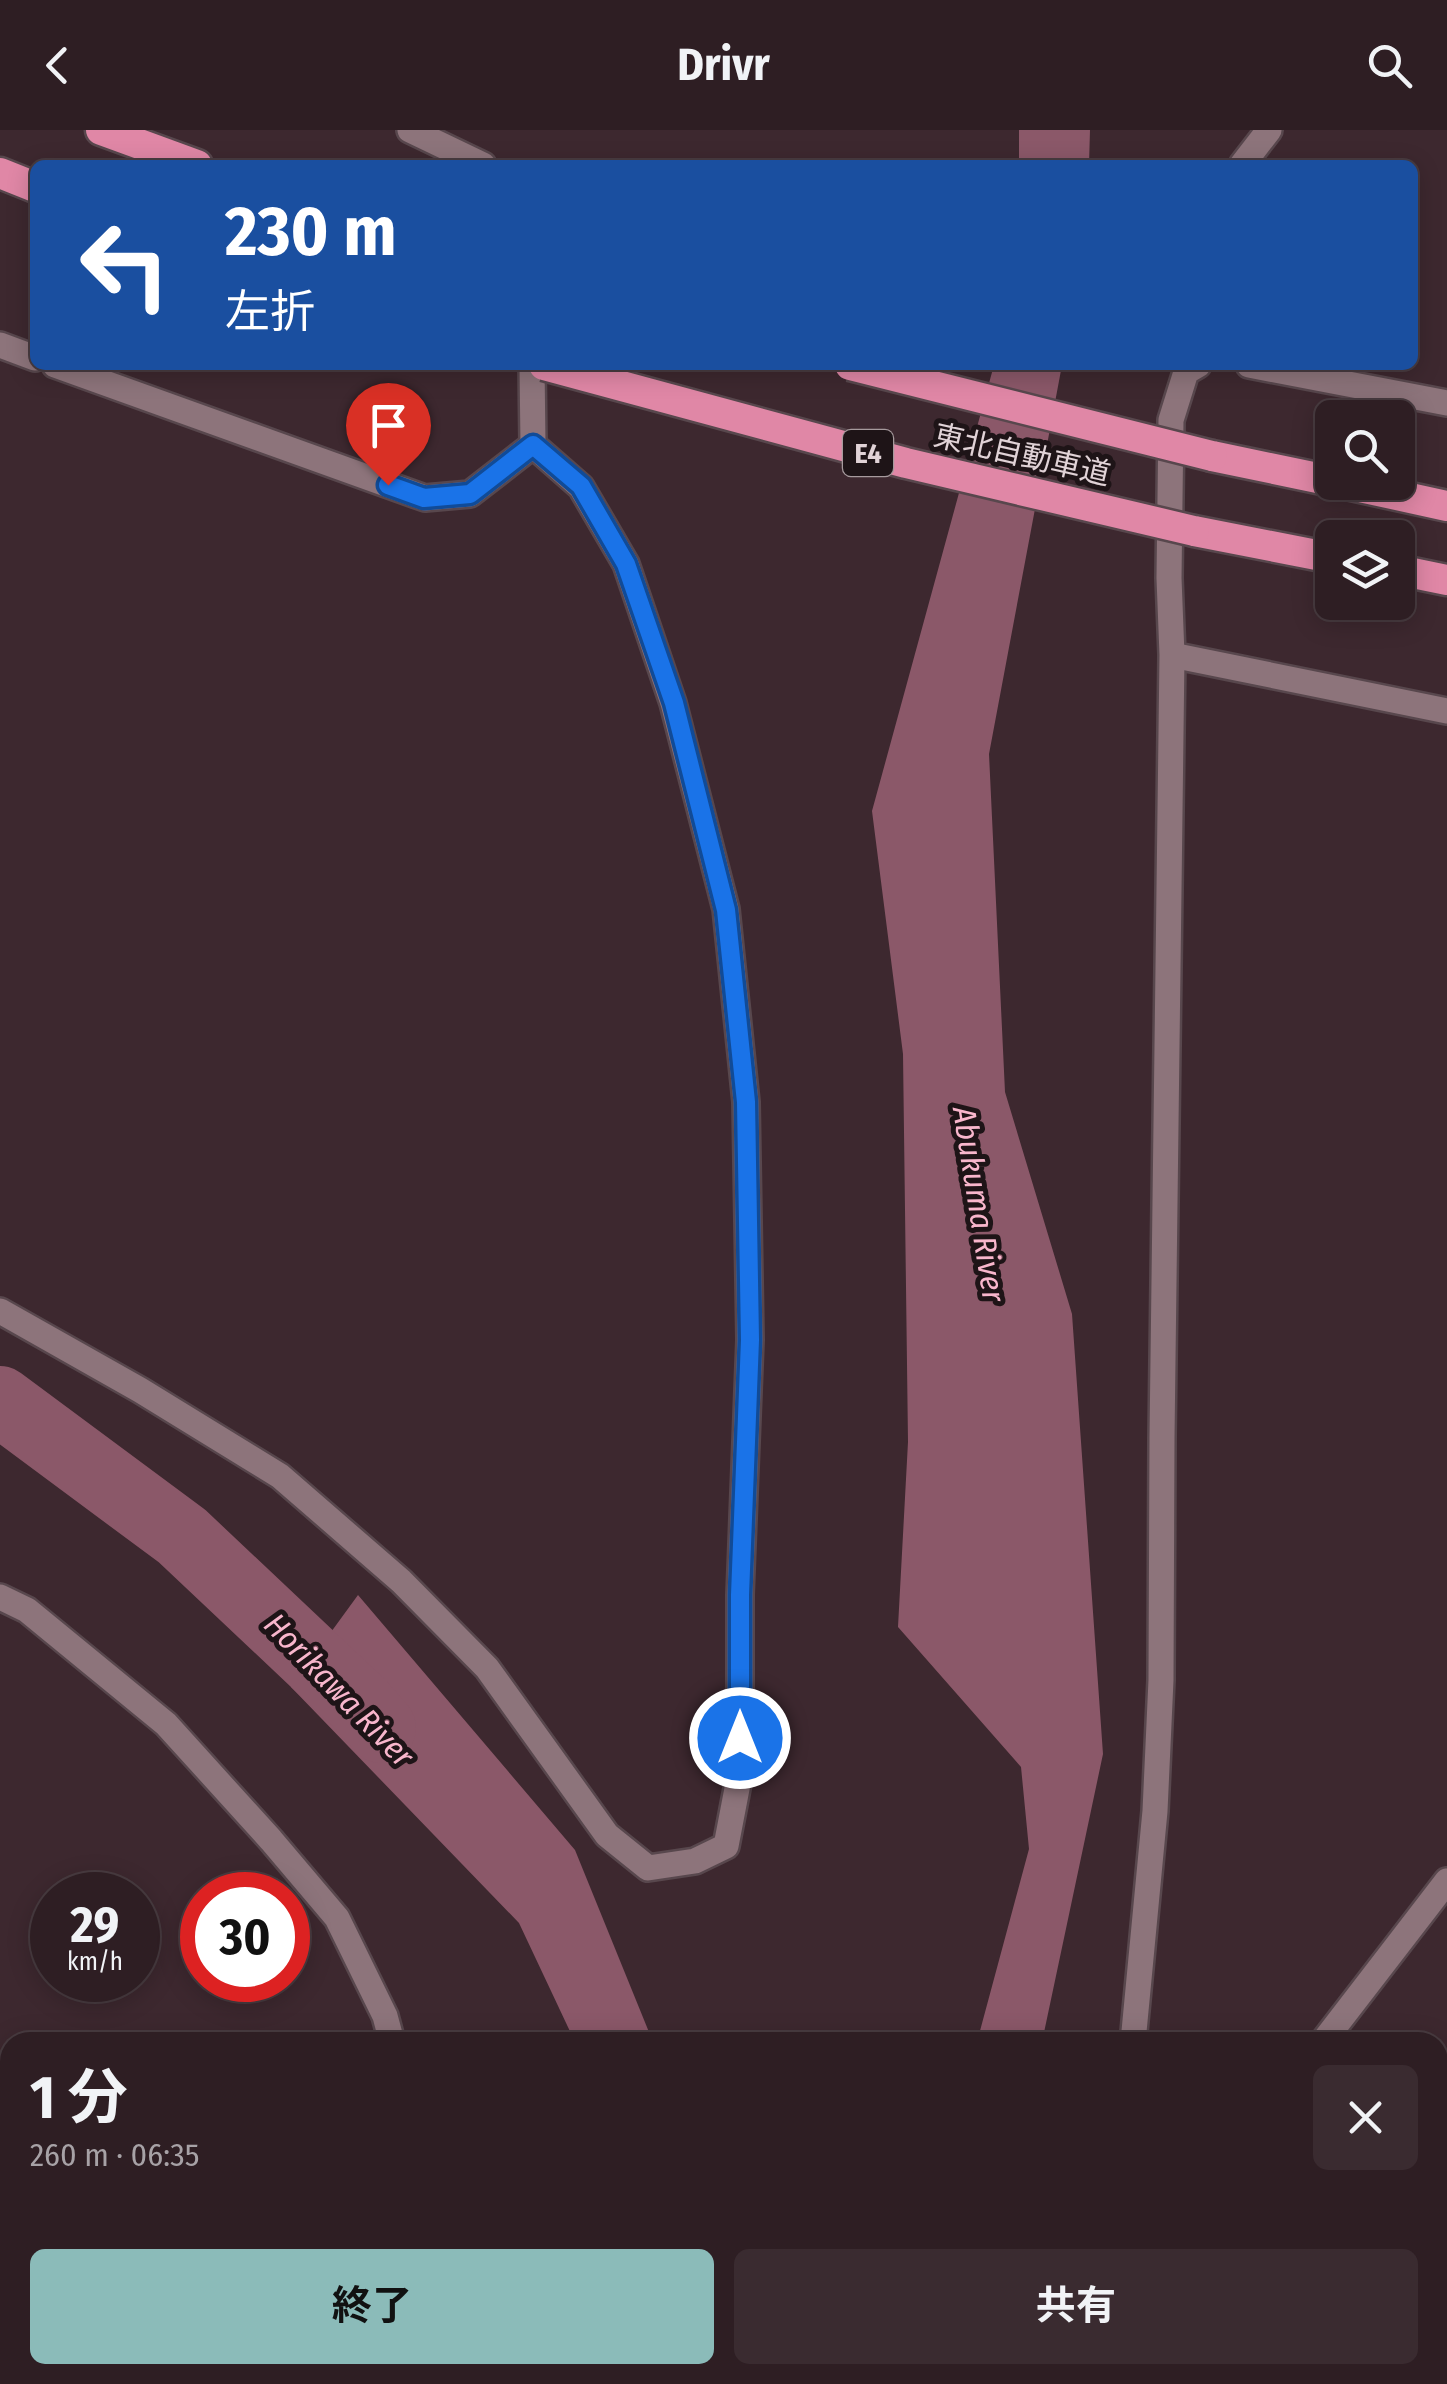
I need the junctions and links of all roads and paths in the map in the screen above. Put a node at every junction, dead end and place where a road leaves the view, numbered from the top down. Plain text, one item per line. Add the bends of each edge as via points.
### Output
1 (101, 130) edge
2 (410, 130) edge
3 (1269, 130) edge
4 (183, 160) edge
5 (473, 160) edge
6 (1246, 160) edge
7 (0, 173) edge
8 (30, 185) edge
9 (0, 345) edge
10 (30, 356) edge
11 (69, 370) edge
12 (532, 370) edge
13 (562, 370) edge
14 (870, 370) edge
15 (1189, 370) edge
16 (1275, 370) edge
17 (1447, 403) edge
18 (533, 445) junction
19 (1315, 478) edge
20 (1415, 499) edge
21 (1447, 506) edge
22 (1315, 555) edge
23 (1415, 573) edge
24 (1447, 580) edge
25 (1172, 655) junction
26 (1447, 711) edge
27 (0, 1311) edge
28 (0, 1597) edge
29 (1447, 1881) edge
30 (389, 2032) edge
31 (1134, 2032) edge
32 (1331, 2032) edge

1 - 4 highway
2 - 5 street
3 - 6 street
7 - 8 highway
9 - 10 street
11 - 18 street via 424,498 470,494
12 - 18 street
13 - 22 highway, 東北自動車道 / E4, bridge via 906,463
14 - 19 highway, 東北自動車道, bridge
15 - 25 street via 1170,420
16 - 17 street
18 - 27 street via 581,486 626,564 674,703 726,910 746,1102 750,1340 740,1773 726,1846 695,1861 648,1868 607,1835 487,1668 280,1476
20 - 21 highway, 東北自動車道
23 - 24 highway
25 - 26 street
25 - 31 street via 1161,1680 1156,1811
28 - 30 street via 27,1610 166,1724 271,1840 338,1918
29 - 32 street

